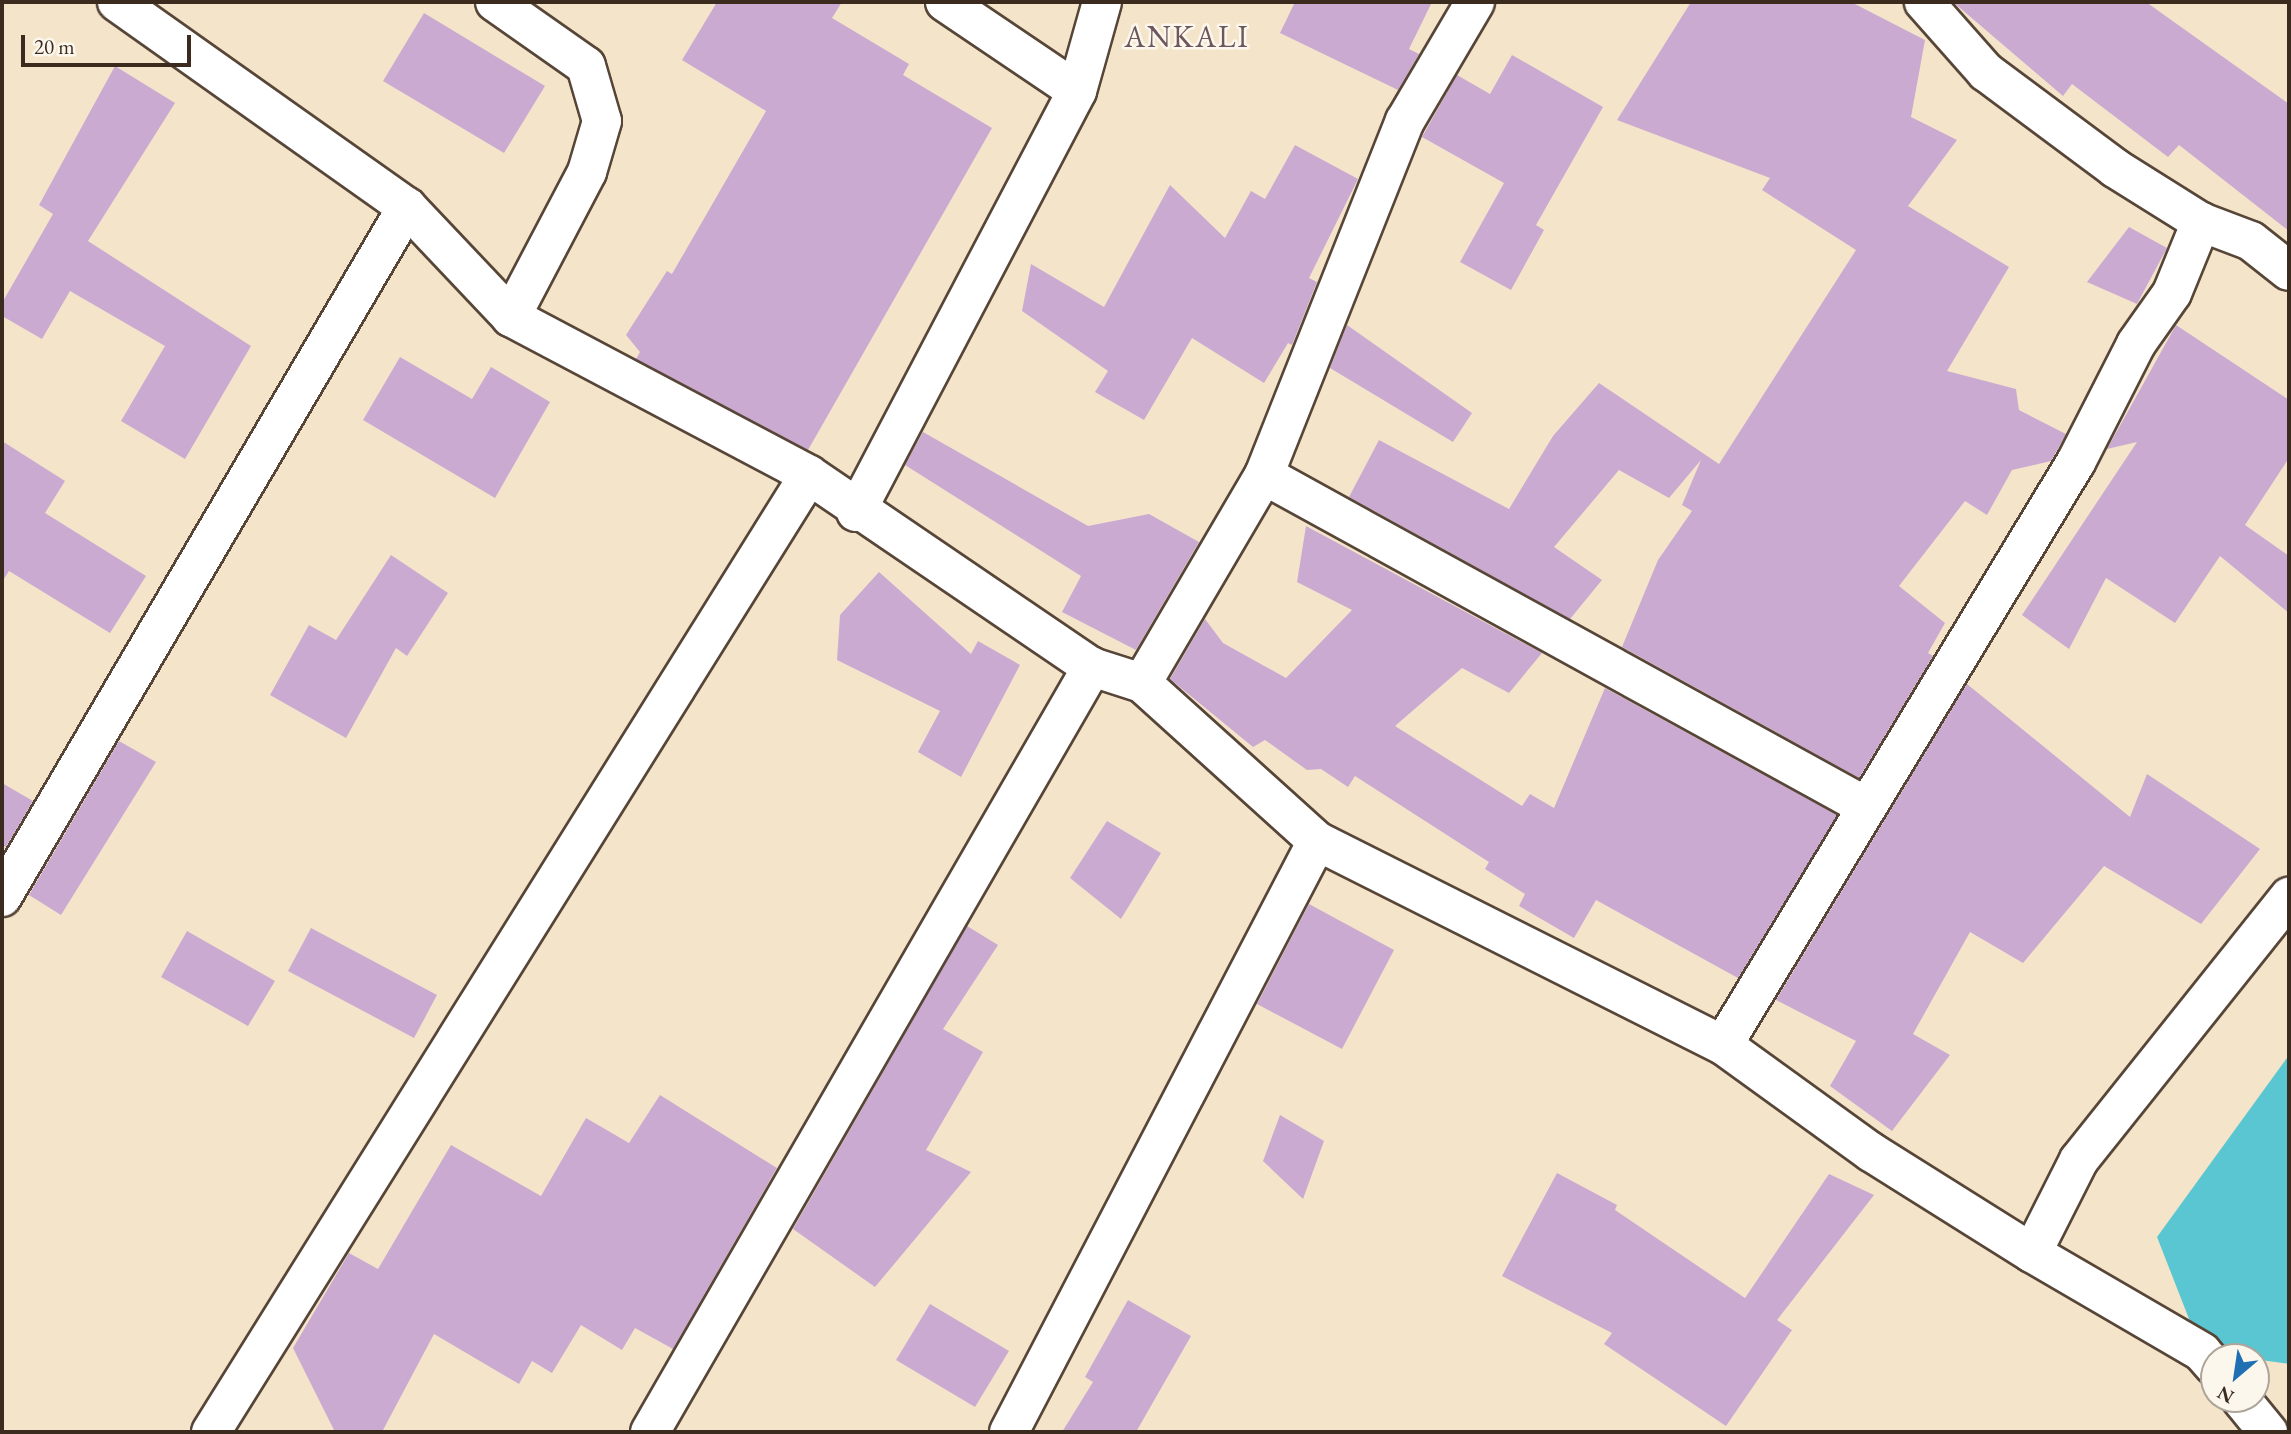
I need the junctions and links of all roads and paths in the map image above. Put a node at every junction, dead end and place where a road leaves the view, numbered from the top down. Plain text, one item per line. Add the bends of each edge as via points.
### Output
1 (117, 2) edge
2 (495, 2) edge
3 (945, 2) edge
4 (1102, 2) edge
5 (1475, 2) edge
6 (1924, 2) edge
7 (1077, 91) junction
8 (407, 206) junction
9 (2201, 222) junction
10 (2289, 271) edge
11 (511, 317) junction
12 (808, 475) junction
13 (1264, 475) junction
14 (856, 512) junction
15 (1092, 667) junction
16 (1142, 683) junction
17 (1864, 806) junction
18 (1317, 841) junction
19 (2, 897) edge
20 (2289, 897) edge
21 (1723, 1045) junction
22 (2032, 1253) junction
23 (2200, 1351) edge
24 (2252, 1413) edge
25 (211, 1432) edge
26 (650, 1432) edge
27 (1009, 1432) edge
28 (2268, 1432) edge

1 - 8 street
2 - 11 street via 586,66 602,121 587,172
3 - 7 street
4 - 7 street
5 - 13 street via 1405,121
6 - 9 street via 1986,72 2115,168
7 - 14 street
8 - 11 street
8 - 19 street
9 - 10 street via 2251,241
9 - 17 street via 2172,293 2136,344 2076,462
11 - 12 street
12 - 14 street
12 - 25 street
13 - 16 street
13 - 17 street
14 - 15 street
15 - 16 street
15 - 26 street
16 - 18 street
17 - 21 street
18 - 21 street
18 - 27 street
20 - 22 street via 2079,1160
21 - 22 street via 1871,1152
22 - 23 street
24 - 28 street

